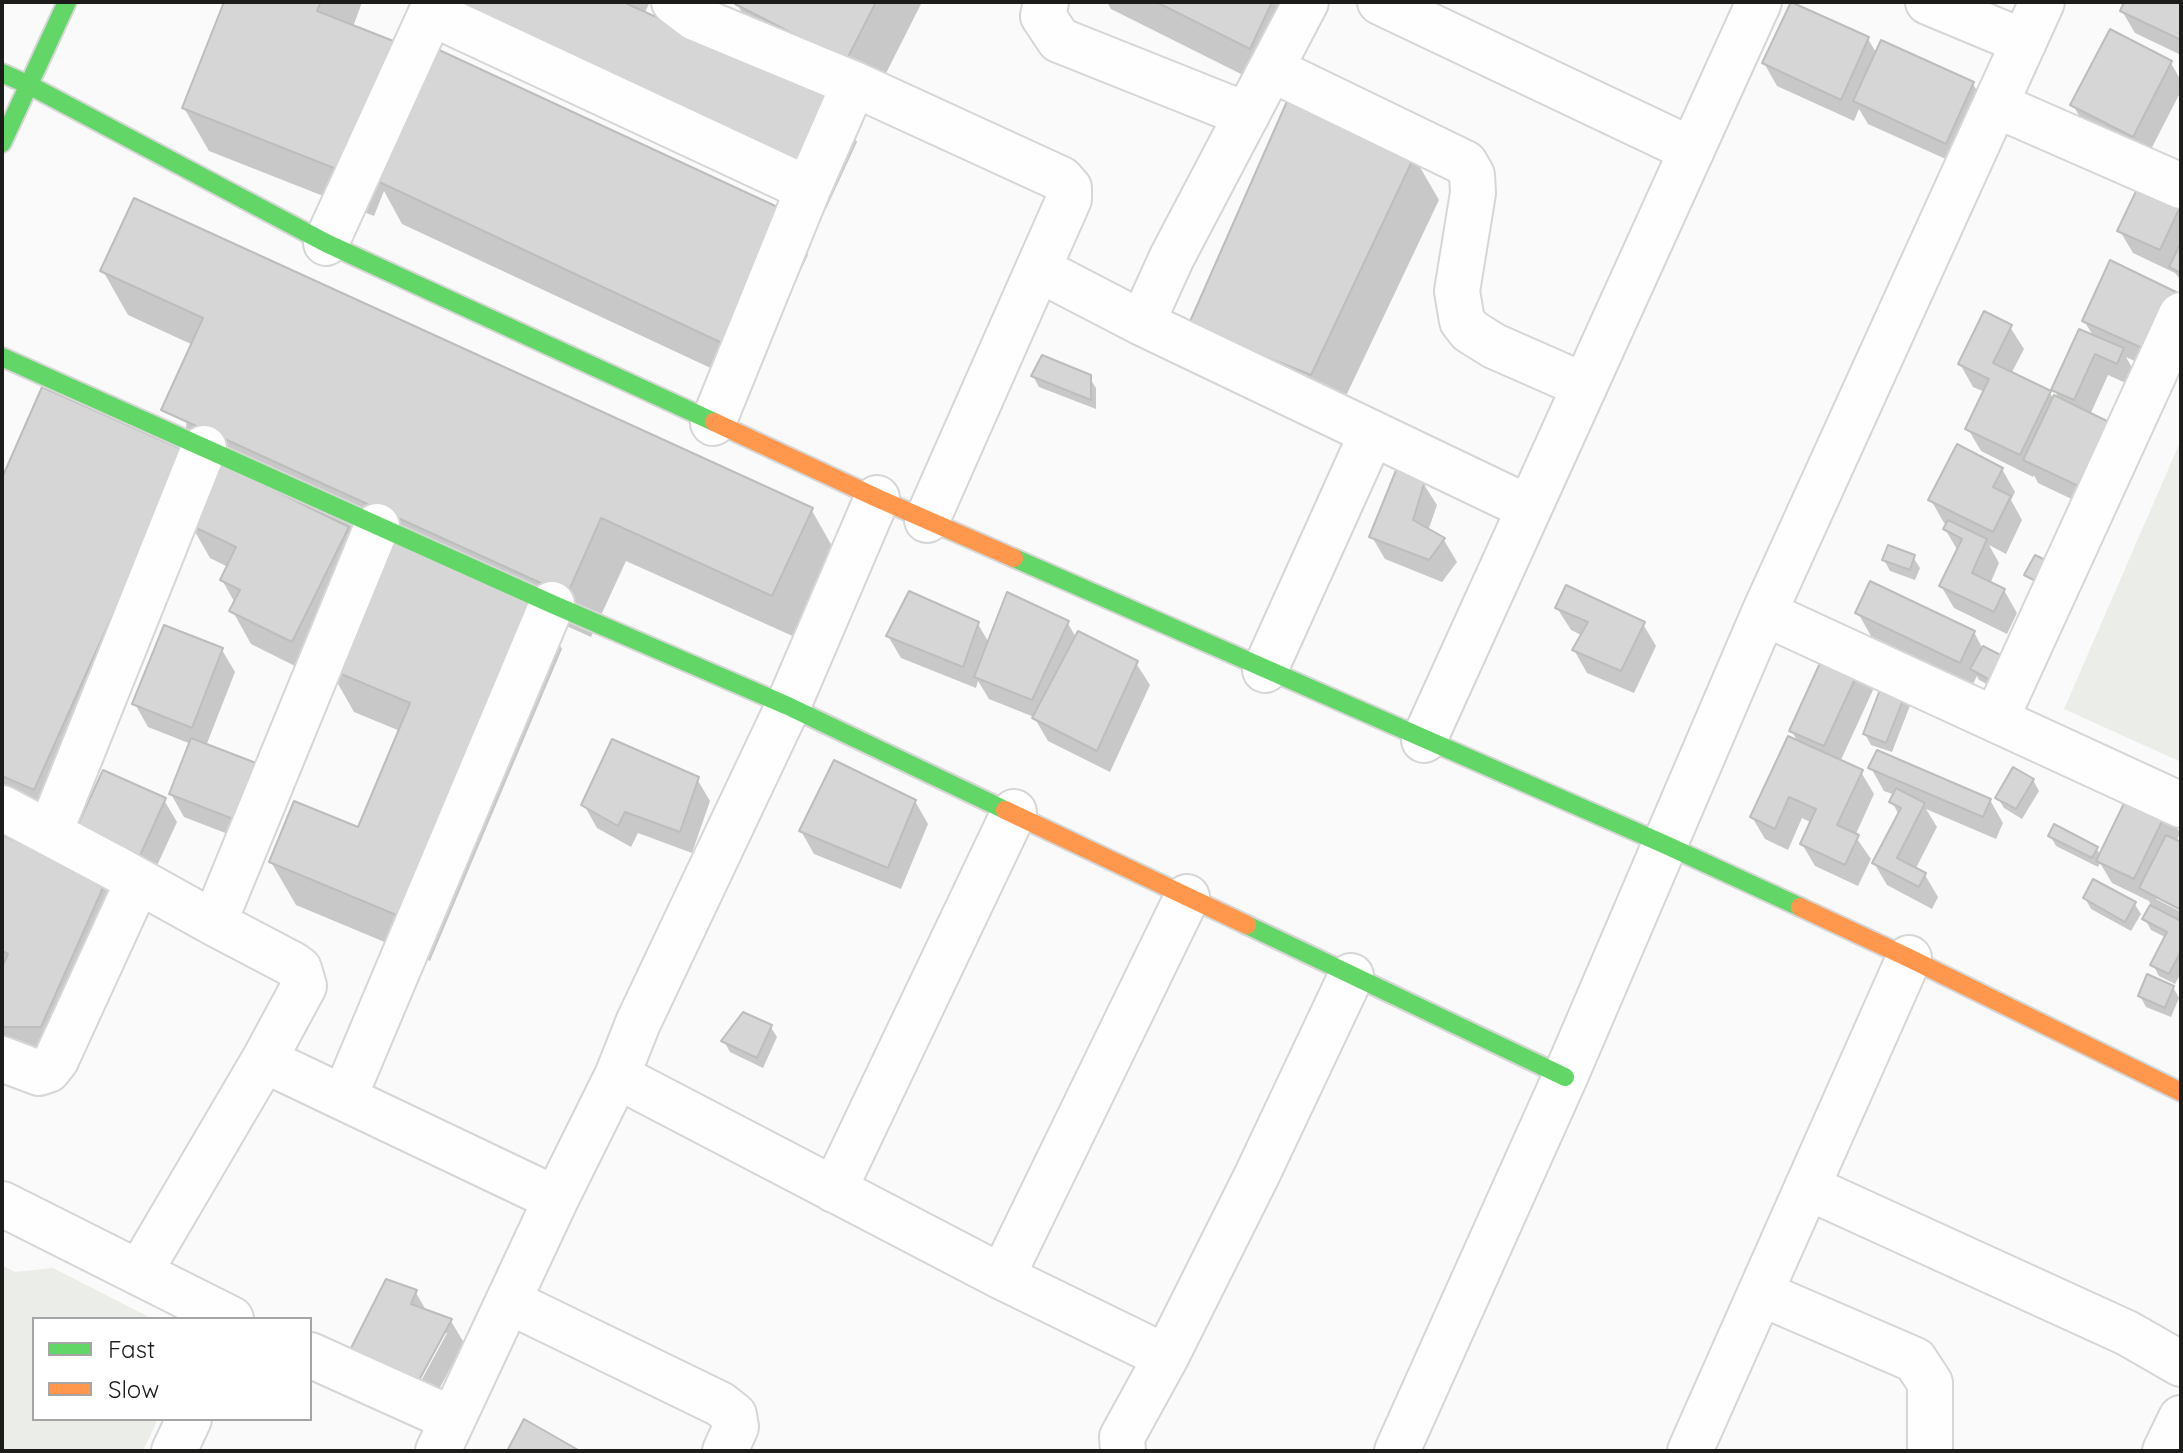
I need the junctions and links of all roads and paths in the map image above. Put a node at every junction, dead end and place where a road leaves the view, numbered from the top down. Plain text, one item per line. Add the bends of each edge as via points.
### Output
1 (67, 2) edge
2 (674, 2) edge
3 (1046, 2) edge
4 (1306, 2) edge
5 (1380, 2) edge
6 (1759, 2) edge
7 (1928, 2) edge
8 (2042, 2) edge
9 (434, 8) edge
10 (2024, 42) junction
11 (1271, 69) junction
12 (2, 73) edge
13 (854, 84) junction
14 (29, 85) junction
15 (1996, 105) junction
16 (1247, 115) junction
17 (2, 143) edge
18 (1692, 150) junction
19 (2181, 186) edge
20 (808, 189) junction
21 (326, 243) junction
22 (1038, 269) junction
23 (1142, 323) junction
24 (2179, 326) edge
25 (2, 357) edge
26 (1585, 386) junction
27 (713, 423) junction
28 (1372, 433) junction
29 (204, 448) junction
30 (877, 498) junction
31 (1529, 508) junction
32 (927, 520) junction
33 (377, 526) junction
34 (552, 604) junction
35 (1764, 613) junction
36 (1265, 670) junction
37 (788, 706) junction
38 (1996, 719) junction
39 (1424, 740) junction
40 (2181, 805) edge
41 (2, 808) edge
42 (1014, 812) junction
43 (50, 832) junction
44 (1666, 845) junction
45 (138, 881) junction
46 (1187, 897) junction
47 (214, 923) junction
48 (1909, 958) junction
49 (1351, 976) junction
50 (2, 1059) edge
51 (264, 1060) junction
52 (617, 1076) junction
53 (1565, 1077) junction
54 (2181, 1092) edge
55 (344, 1098) junction
56 (1807, 1187) junction
57 (834, 1190) junction
58 (556, 1199) junction
59 (2, 1204) edge
60 (139, 1273) junction
61 (1002, 1277) junction
62 (1760, 1293) junction
63 (508, 1301) junction
64 (227, 1317) edge
65 (312, 1356) edge
66 (1166, 1357) junction
67 (2181, 1364) edge
68 (2181, 1418) edge
69 (188, 1421) edge
70 (445, 1435) edge
71 (174, 1451) edge
72 (725, 1451) edge
73 (1123, 1451) edge
74 (1397, 1451) edge
75 (1690, 1451) edge
76 (1930, 1451) edge
77 (2165, 1451) edge

1 - 14 street
2 - 13 street via 695,18
3 - 16 street via 1043,16 1059,40
4 - 11 street
5 - 18 street
6 - 18 street
7 - 10 street
8 - 10 street
9 - 20 street
9 - 21 street
10 - 15 street
11 - 16 street
11 - 26 street via 1465,163 1473,193 1457,291 1462,321 1494,346
12 - 14 street
13 - 20 street
13 - 22 street via 1061,179 1069,188 1069,199
14 - 17 street
14 - 21 street
15 - 19 street
15 - 35 street
16 - 23 street
18 - 26 street
20 - 27 street
21 - 27 street
22 - 23 street
22 - 32 street
23 - 28 street
24 - 38 street
25 - 29 street
26 - 31 street
27 - 30 street
28 - 31 street
28 - 36 street
29 - 33 street
29 - 43 street
30 - 32 street
30 - 37 street
31 - 39 street
32 - 36 street
33 - 34 street
33 - 47 street
34 - 37 street
34 - 55 street
35 - 38 street
35 - 44 street
36 - 39 street
37 - 42 street
37 - 52 street
38 - 40 street
39 - 44 street
41 - 43 street
42 - 46 street
42 - 57 street
43 - 45 street
44 - 48 street
44 - 53 street
45 - 47 street
45 - 50 street via 56,1060 39,1073
46 - 49 street
46 - 61 street
47 - 51 street via 292,964 302,975 304,986
48 - 54 street
48 - 56 street
49 - 53 street
49 - 66 street
51 - 55 street
51 - 60 street
52 - 57 street
52 - 58 street
53 - 74 street
55 - 58 street
56 - 62 street
56 - 67 street via 2127,1333
57 - 61 street
58 - 63 street
59 - 60 street
60 - 64 street
61 - 66 street
62 - 75 street
62 - 76 street via 1915,1360 1930,1383
63 - 70 street
63 - 72 street via 720,1404 734,1415 736,1427
65 - 70 street
66 - 73 street via 1122,1437
68 - 77 street
69 - 71 street

